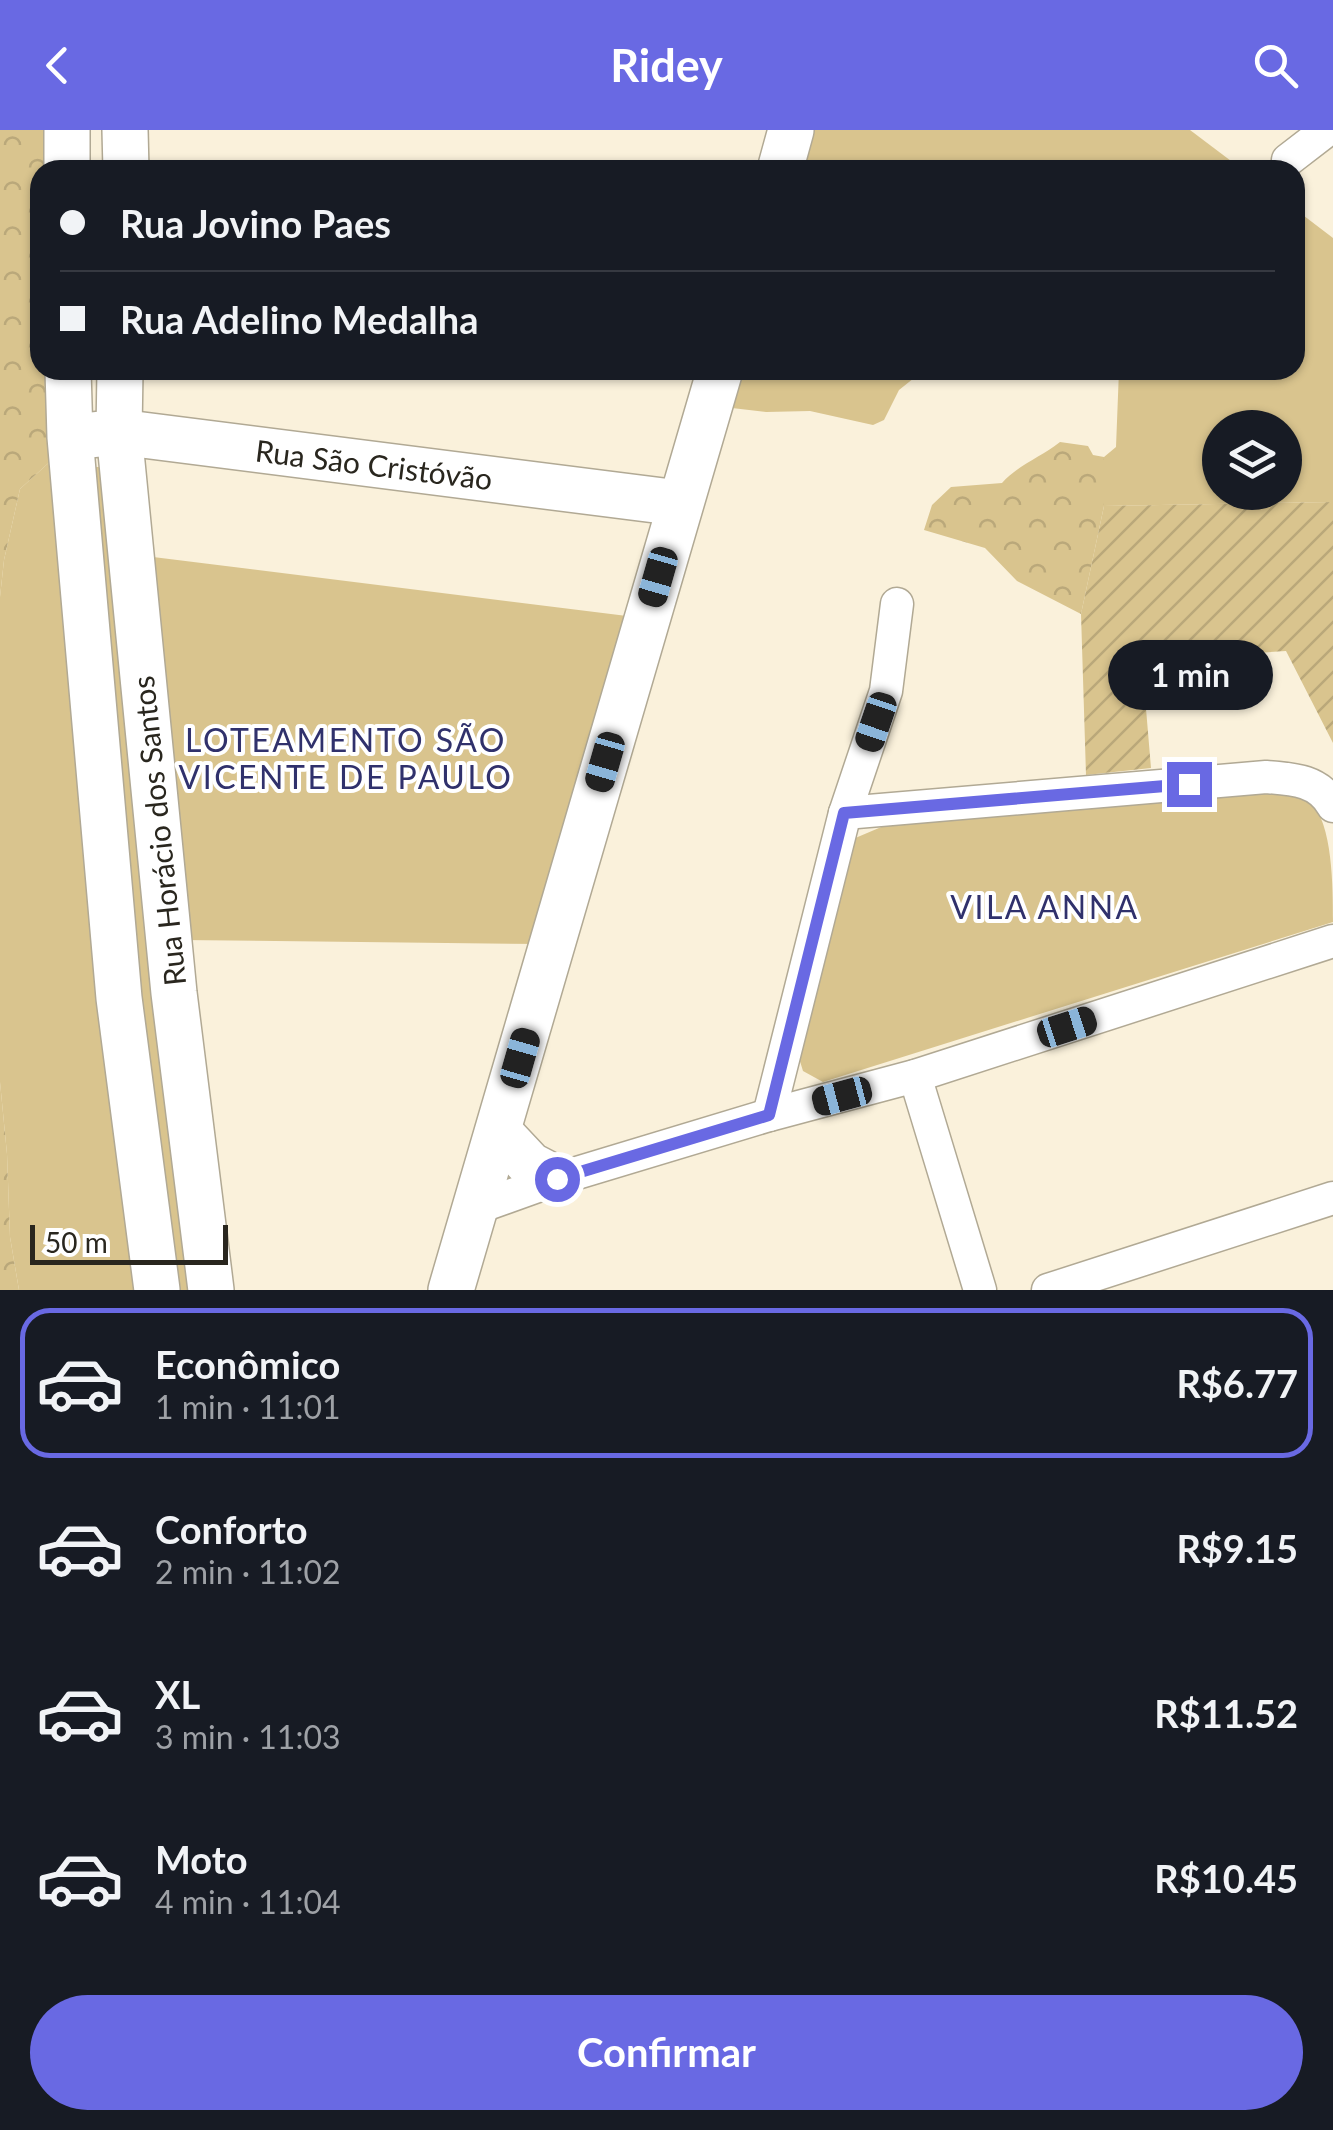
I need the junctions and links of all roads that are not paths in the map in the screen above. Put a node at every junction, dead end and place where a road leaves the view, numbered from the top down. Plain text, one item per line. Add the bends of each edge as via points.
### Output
1 (68, 130) edge
2 (125, 130) edge
3 (792, 130) edge
4 (1327, 130) edge
5 (68, 160) edge
6 (126, 160) edge
7 (783, 160) edge
8 (1288, 160) dead end
9 (68, 380) edge
10 (120, 380) edge
11 (717, 380) edge
12 (119, 432) junction
13 (70, 436) junction
14 (679, 503) junction
15 (897, 604) dead end
16 (1333, 806) edge
17 (844, 813) junction
18 (1333, 941) edge
19 (915, 1076) junction
20 (769, 1115) junction
21 (499, 1132) junction
22 (557, 1179) junction
23 (1333, 1198) edge
24 (476, 1208) junction
25 (157, 1290) edge
26 (211, 1290) edge
27 (451, 1290) edge
28 (980, 1290) edge
29 (1048, 1290) edge

1 - 5 main road
2 - 6 main road
3 - 7 main road
4 - 8 street
9 - 13 main road, Rua Horácio dos Santos
10 - 12 main road, Rua Horácio dos Santos
11 - 14 main road
12 - 13 main road, Rua São Cristóvão
12 - 14 main road, Rua São Cristóvão
12 - 26 main road, Rua Horácio dos Santos via 174,993
13 - 25 main road, Rua Horácio dos Santos via 120,998
14 - 21 main road
15 - 17 street via 886,691
16 - 17 street via 1305,782 1266,777
17 - 20 street
18 - 19 street
19 - 20 street
19 - 28 street
20 - 22 street
21 - 22 main road via 530,1166
21 - 24 main road
22 - 24 street
23 - 29 street
24 - 27 main road

